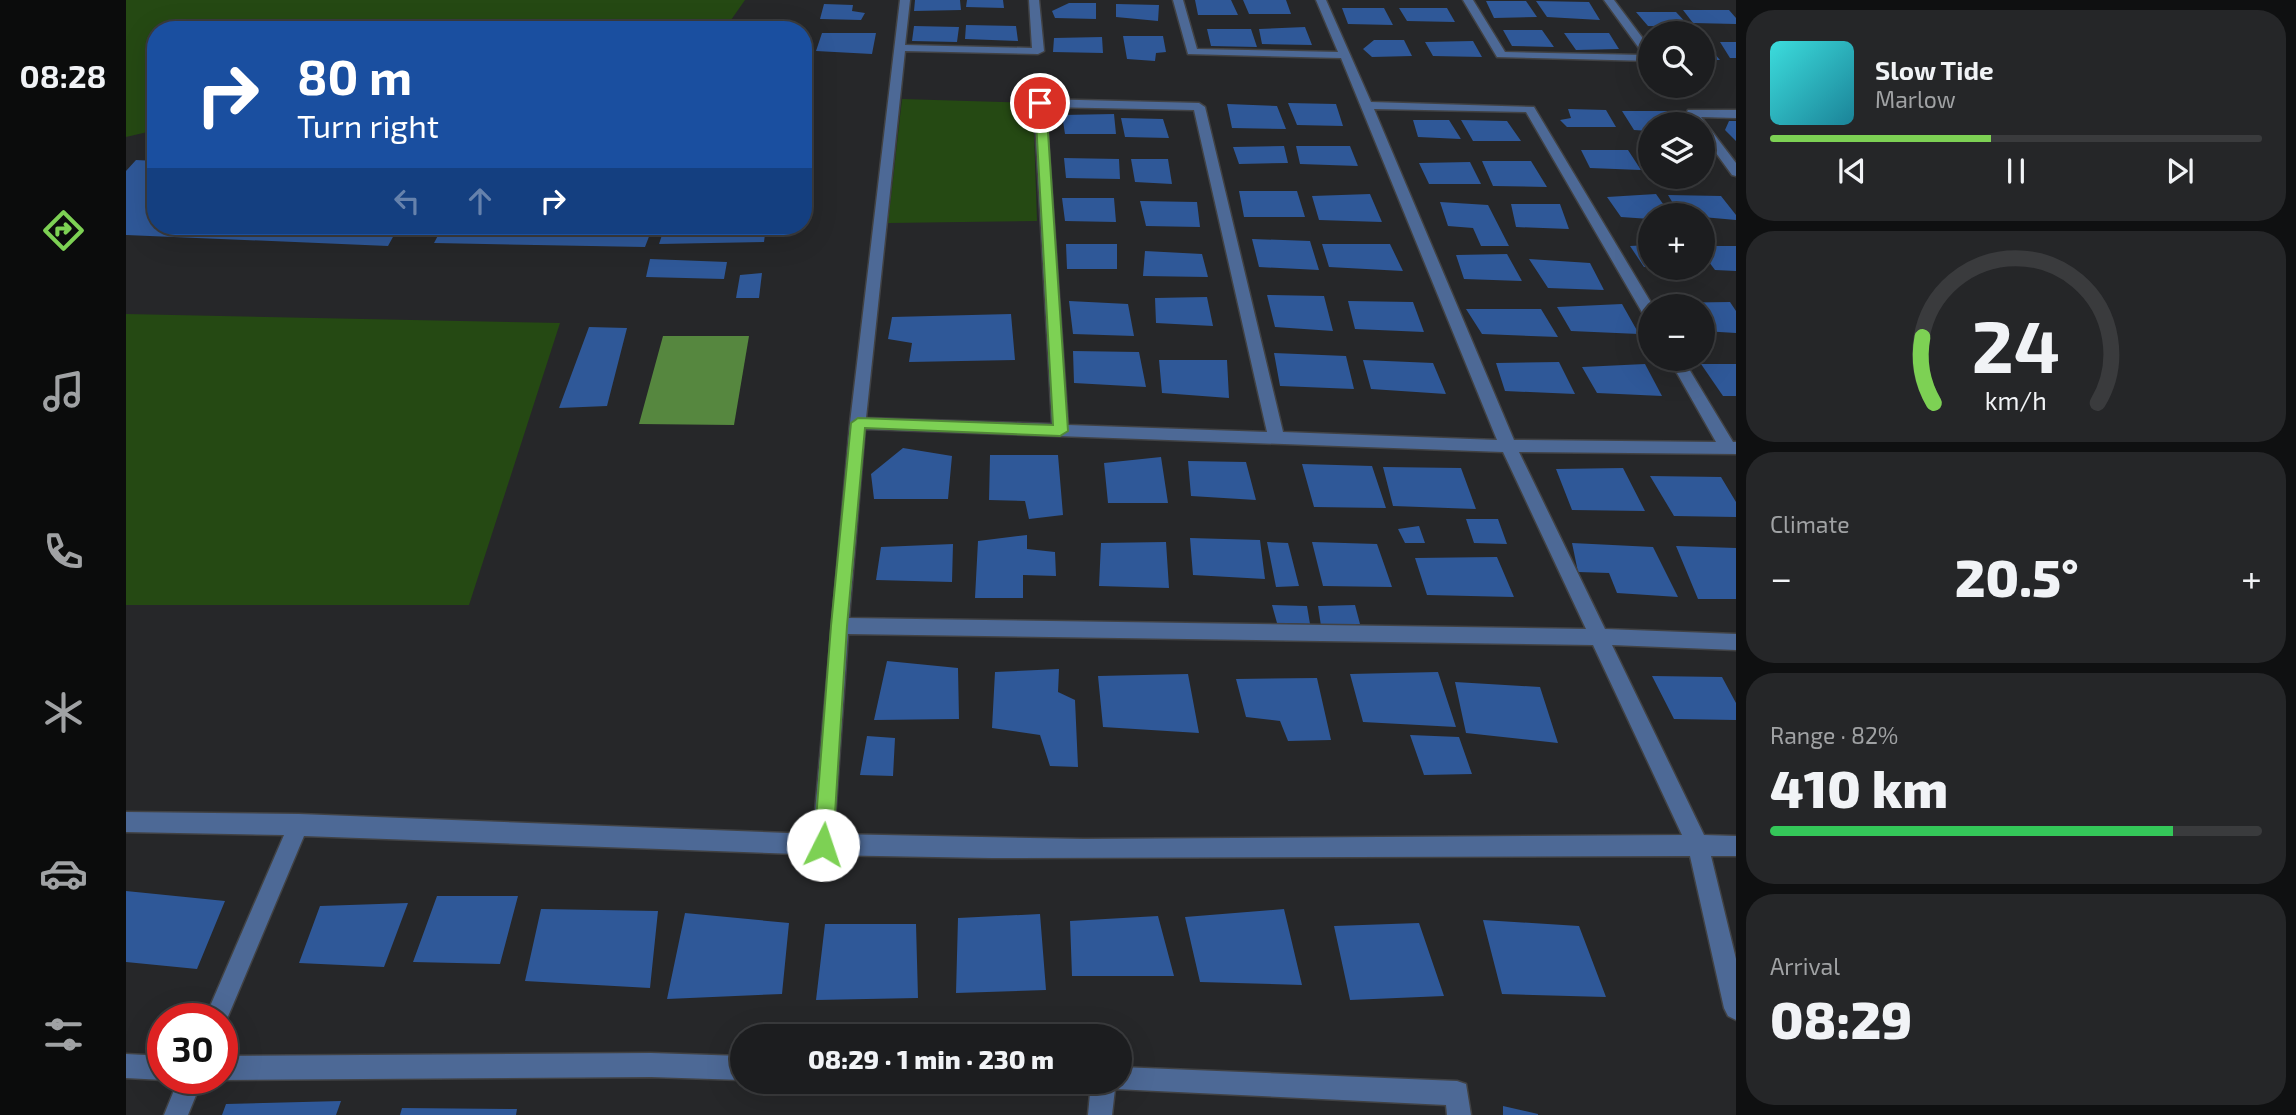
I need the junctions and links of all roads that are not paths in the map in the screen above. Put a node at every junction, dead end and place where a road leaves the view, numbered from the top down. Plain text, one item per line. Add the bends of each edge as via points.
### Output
1 (905, 0) edge
2 (1034, 0) edge
3 (1178, 0) edge
4 (1321, 0) edge
5 (1468, 0) edge
6 (1609, 0) edge
7 (1638, 40) edge
8 (900, 48) junction
9 (1345, 55) junction
10 (1638, 56) edge
11 (1366, 105) junction
12 (1715, 114) edge
13 (1736, 114) edge
14 (1715, 144) edge
15 (1736, 172) edge
16 (1638, 294) edge
17 (1684, 371) edge
18 (858, 423) junction
19 (1060, 431) junction
20 (1276, 436) junction
21 (1508, 446) junction
22 (1732, 448) edge
23 (839, 626) junction
24 (1597, 637) junction
25 (1736, 642) edge
26 (126, 821) edge
27 (299, 824) junction
28 (823, 845) junction
29 (1698, 845) junction
30 (1736, 846) edge
31 (222, 1003) edge
32 (1736, 1008) edge
33 (126, 1066) edge
34 (147, 1067) edge
35 (238, 1068) edge
36 (730, 1068) edge
37 (1132, 1079) edge
38 (185, 1094) edge
39 (1101, 1094) edge
40 (176, 1115) edge
41 (1100, 1115) edge
42 (1459, 1115) edge

1 - 8 street
2 - 8 street via 1038,51
3 - 9 street via 1192,52
4 - 9 street
5 - 10 street via 1501,55
6 - 7 street
8 - 18 street
9 - 11 street
11 - 16 street via 1530,108
11 - 21 street
12 - 13 street
14 - 15 street
17 - 22 street
18 - 19 street
18 - 23 street
19 - 20 street
19 - 20 street via 1040,103 1199,107
20 - 21 street
21 - 22 street
21 - 24 street
23 - 24 street
23 - 28 street
24 - 25 street
24 - 29 street
26 - 27 street
27 - 28 street
27 - 31 street
28 - 29 street via 1118,849
29 - 30 street
29 - 32 street
33 - 34 street
35 - 36 street
37 - 42 street via 1457,1093
38 - 40 street
39 - 41 street

